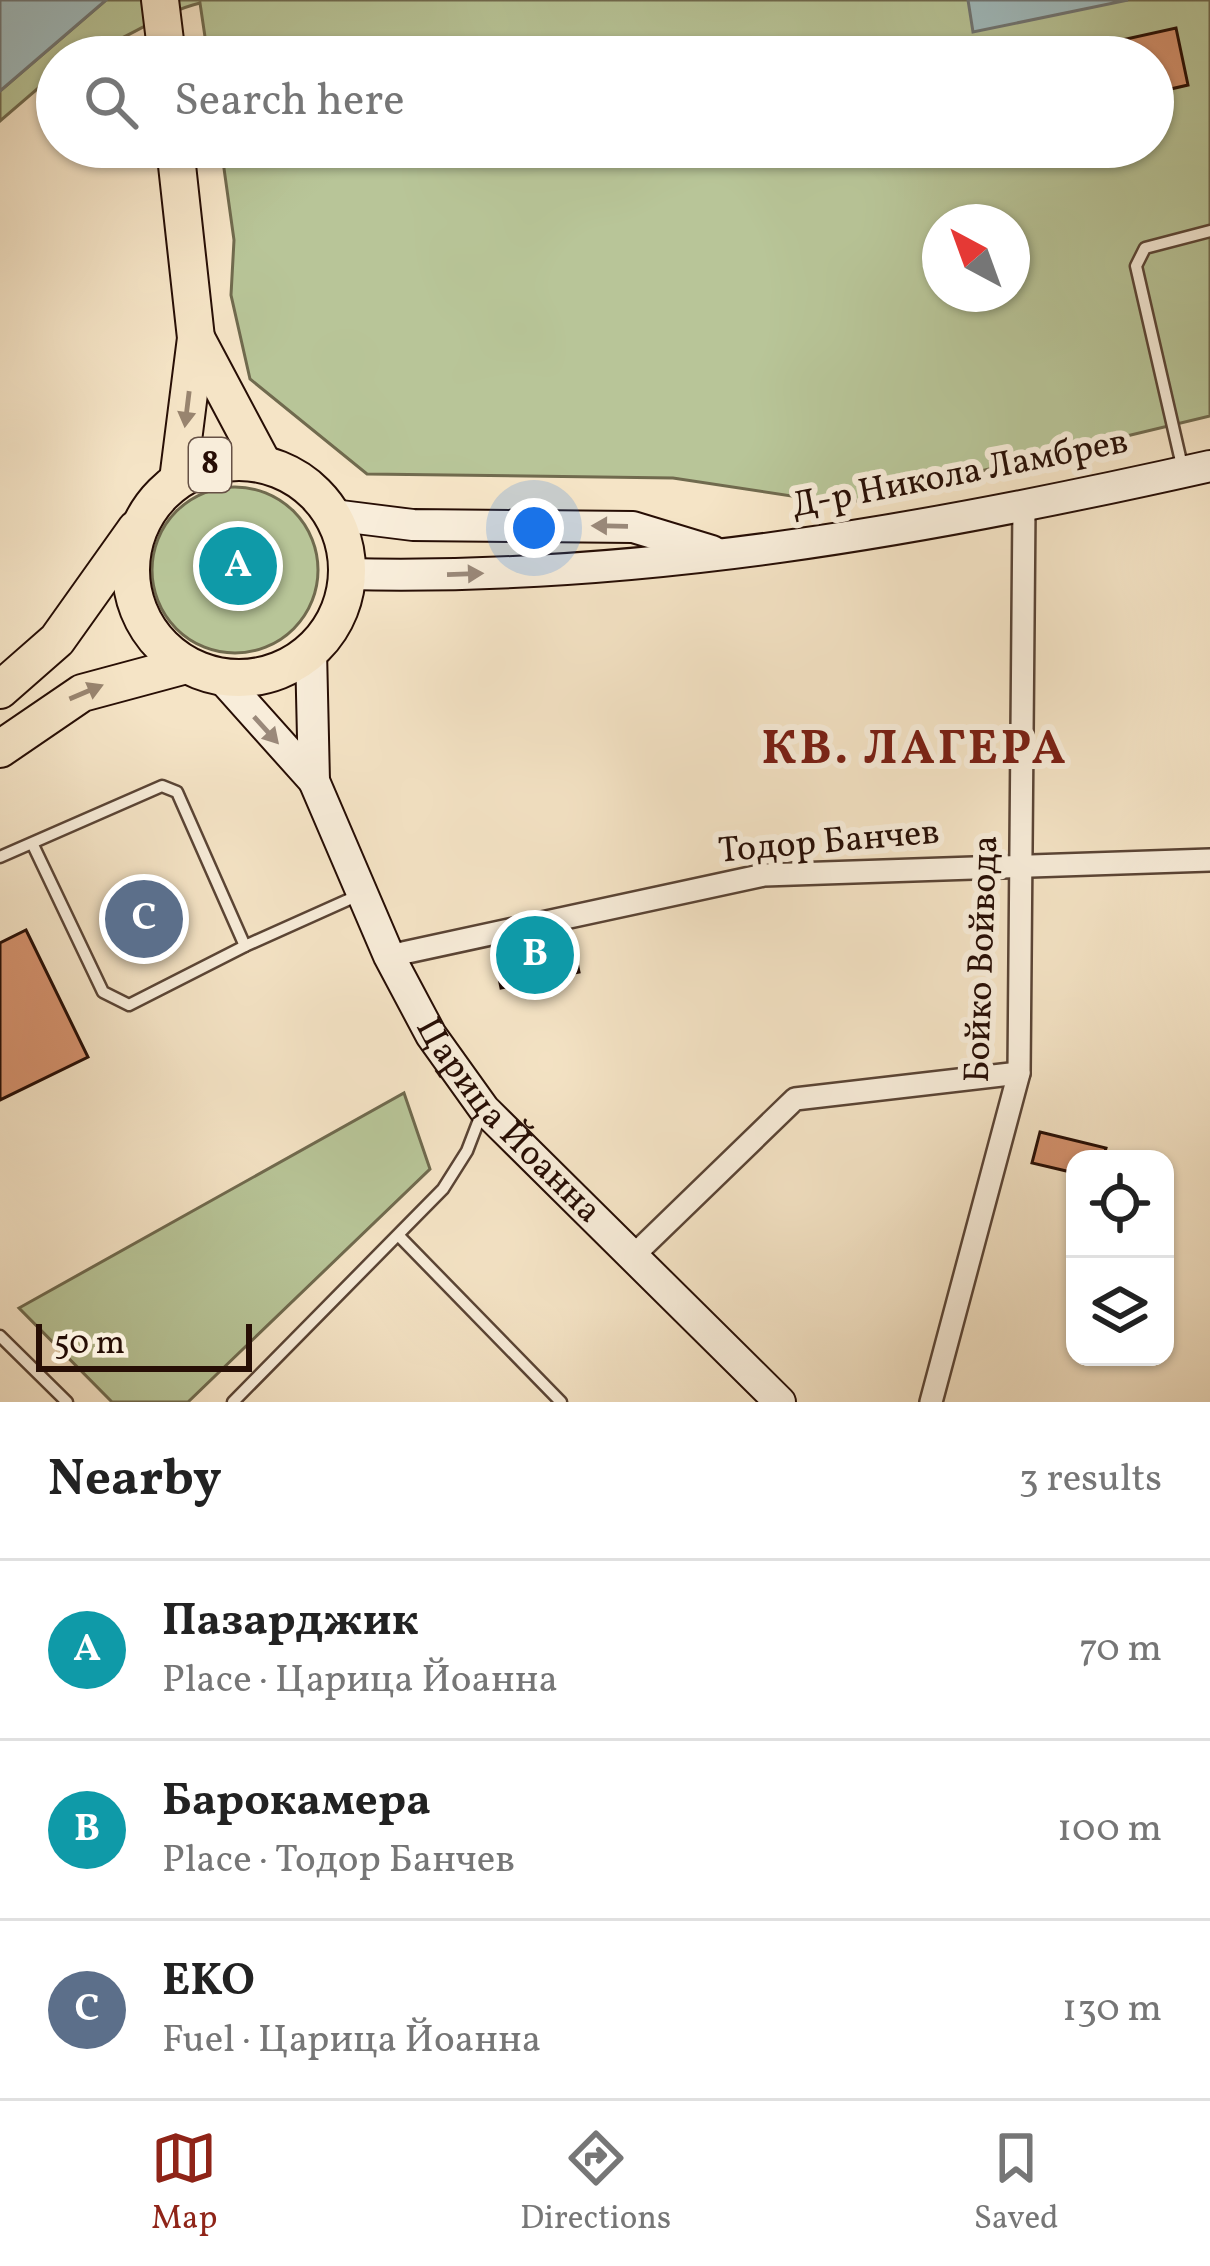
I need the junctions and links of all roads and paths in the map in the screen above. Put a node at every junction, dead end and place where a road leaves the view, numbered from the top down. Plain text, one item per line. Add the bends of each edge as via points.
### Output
1 (160, 0) edge
2 (164, 36) edge
3 (177, 168) edge
4 (1210, 232) edge
5 (196, 338) junction
6 (263, 464) junction
7 (1197, 469) edge
8 (178, 480) junction
9 (1024, 507) junction
10 (333, 515) junction
11 (143, 520) junction
12 (723, 554) junction
13 (348, 574) junction
14 (311, 651) junction
15 (203, 671) junction
16 (0, 690) edge
17 (0, 749) edge
18 (314, 781) junction
19 (34, 845) junction
20 (0, 857) edge
21 (1210, 860) edge
22 (1020, 863) junction
23 (362, 894) junction
24 (244, 946) junction
25 (389, 956) junction
26 (1019, 1073) junction
27 (484, 1109) junction
28 (400, 1237) junction
29 (633, 1256) junction
30 (0, 1336) edge
31 (67, 1402) edge
32 (233, 1402) edge
33 (561, 1402) edge
34 (780, 1402) edge
35 (931, 1402) edge

1 - 2 main road
3 - 5 main road, 8
4 - 7 lane via 1145,248 1136,266
5 - 6 main road, 8
5 -> 8 main road, 8
6 - 8 main road, 8 via 219,463
6 - 10 main road, 8 via 296,477
7 - 9 street, Д-р Никола Ламбрев
8 - 11 main road, 8
9 - 12 street, Д-р Никола Ламбрев
9 - 22 street, Бойко Войвода
12 -> 10 street, Д-р Никола Ламбрев via 633,527 412,525
10 - 13 main road
11 - 15 main road, 8 via 131,563 133,593 152,634
11 - 16 main road, 8 via 57,640
13 -> 12 street, Д-р Никола Ламбрев via 630,567
13 - 14 main road via 333,624
14 - 15 main road via 268,674
14 - 18 street, Царица Йоанна
17 -> 15 main road via 82,693
15 -> 18 street, Царица Йоанна
18 - 23 street, Царица Йоанна
19 - 20 lane
19 - 24 lane via 103,992 129,1004
19 - 24 lane via 162,786 177,792
21 - 22 street, Тодор Банчев
22 - 25 street, Тодор Банчев via 764,874
22 - 26 street, Бойко Войвода
23 - 24 lane
23 - 25 street, Царица Йоанна
25 - 27 street, Царица Йоанна
26 - 29 street via 795,1100
26 - 35 street, Бойко Войвода
27 - 28 lane via 467,1151
27 - 29 street, Царица Йоанна
28 - 32 lane
28 - 33 lane
29 - 34 street, Царица Йоанна
30 - 31 lane

